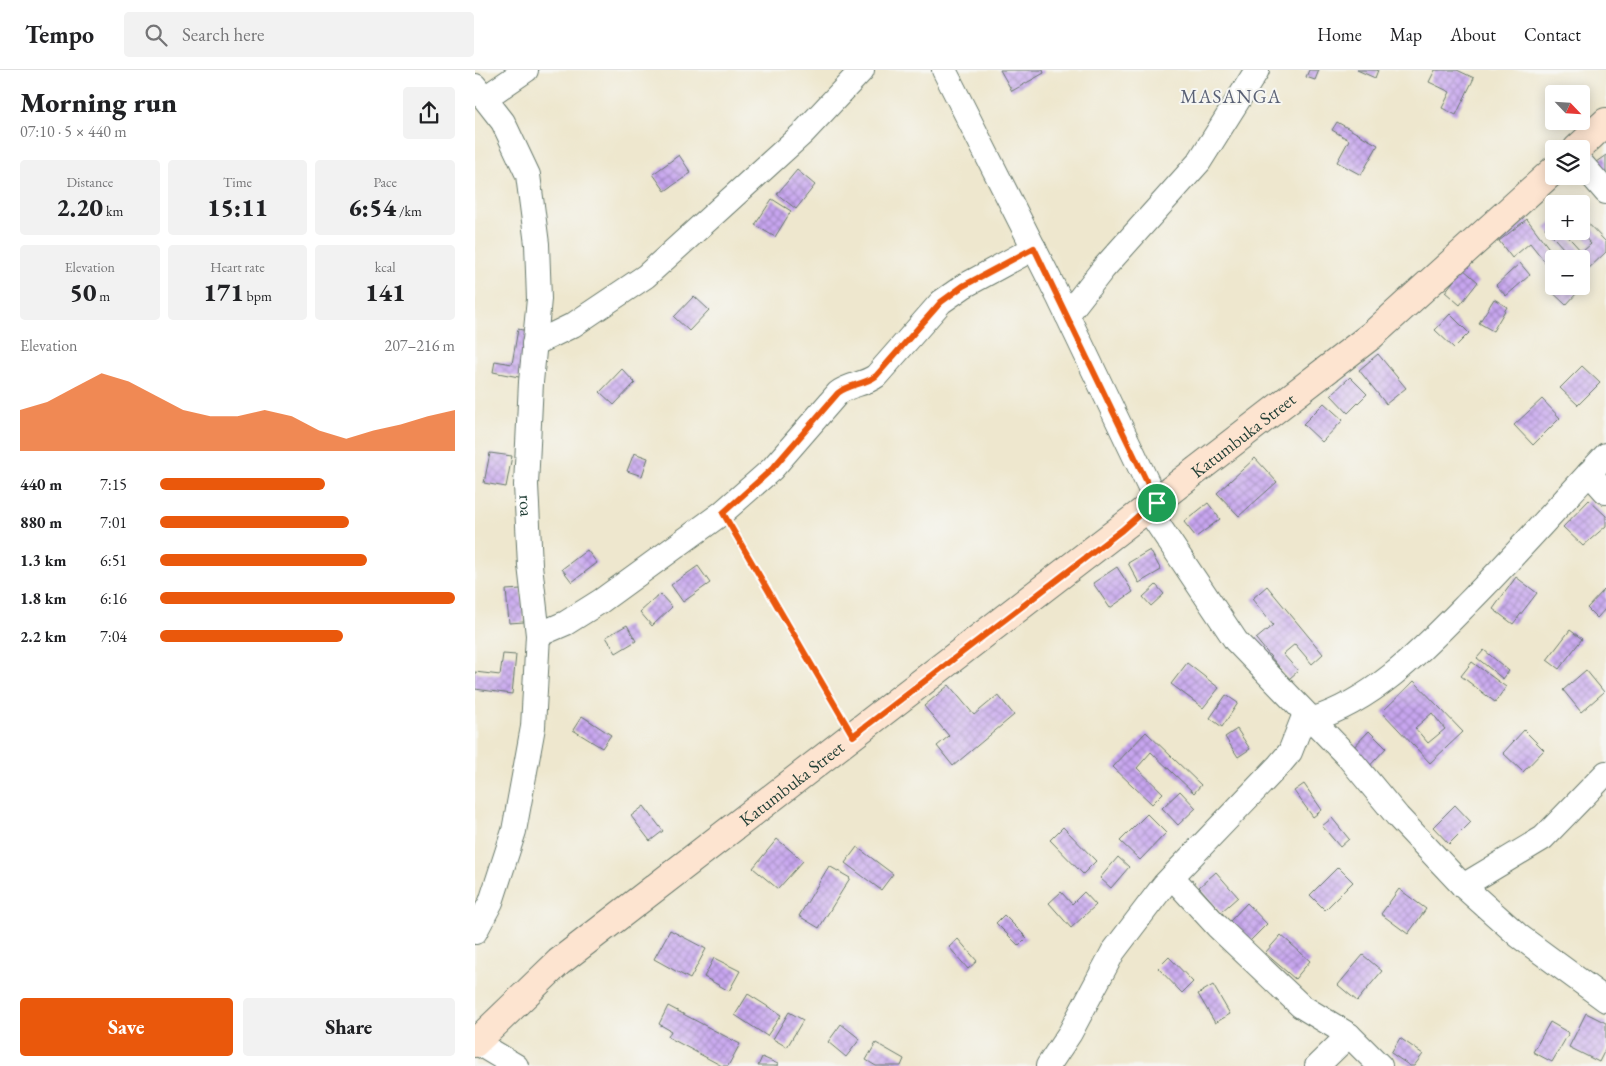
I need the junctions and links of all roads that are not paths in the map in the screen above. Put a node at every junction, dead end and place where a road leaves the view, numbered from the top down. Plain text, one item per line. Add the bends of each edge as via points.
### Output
1 (526, 70) edge
2 (862, 70) edge
3 (944, 70) edge
4 (1257, 70) edge
5 (480, 92) edge
6 (1606, 122) edge
7 (1587, 140) edge
8 (1590, 173) edge
9 (1545, 178) edge
10 (1606, 192) edge
11 (1034, 248) junction
12 (1067, 315) junction
13 (535, 344) junction
14 (1606, 455) edge
15 (1589, 473) junction
16 (1606, 492) edge
17 (1152, 506) junction
18 (538, 634) junction
19 (1308, 717) junction
20 (1606, 773) edge
21 (1171, 878) junction
22 (1463, 886) junction
23 (475, 932) edge
24 (1606, 1000) edge
25 (1349, 1034) junction
26 (475, 1042) edge
27 (516, 1066) edge
28 (1048, 1066) edge
29 (1317, 1066) edge
30 (1380, 1066) edge

1 - 5 street
2 - 13 street via 802,134 646,276 573,325
3 - 11 street
4 - 12 street via 1199,162 1103,269
5 - 13 street, roa via 503,122 528,175 537,244 539,299
6 - 7 main road
8 - 10 street
9 - 17 main road, Katumbuka Street via 1372,335
11 - 12 street
11 - 18 street via 963,286 941,302 876,376 838,393 772,469 723,513 566,623
12 - 17 street
13 - 18 street, roa via 526,485
14 - 15 street
15 - 16 street
15 - 19 street via 1520,550 1392,676 1333,713
17 - 19 street via 1236,641
17 - 26 main road, Katumbuka Street via 559,962
18 - 23 street, roa via 533,727 514,831 491,902
19 - 21 street via 1279,766
19 - 22 street via 1349,758
20 - 22 street via 1543,838
21 - 25 street via 1301,1006
21 - 28 street via 1113,952 1070,1033
22 - 24 street via 1519,936
25 - 29 street
25 - 30 street
26 - 27 street

